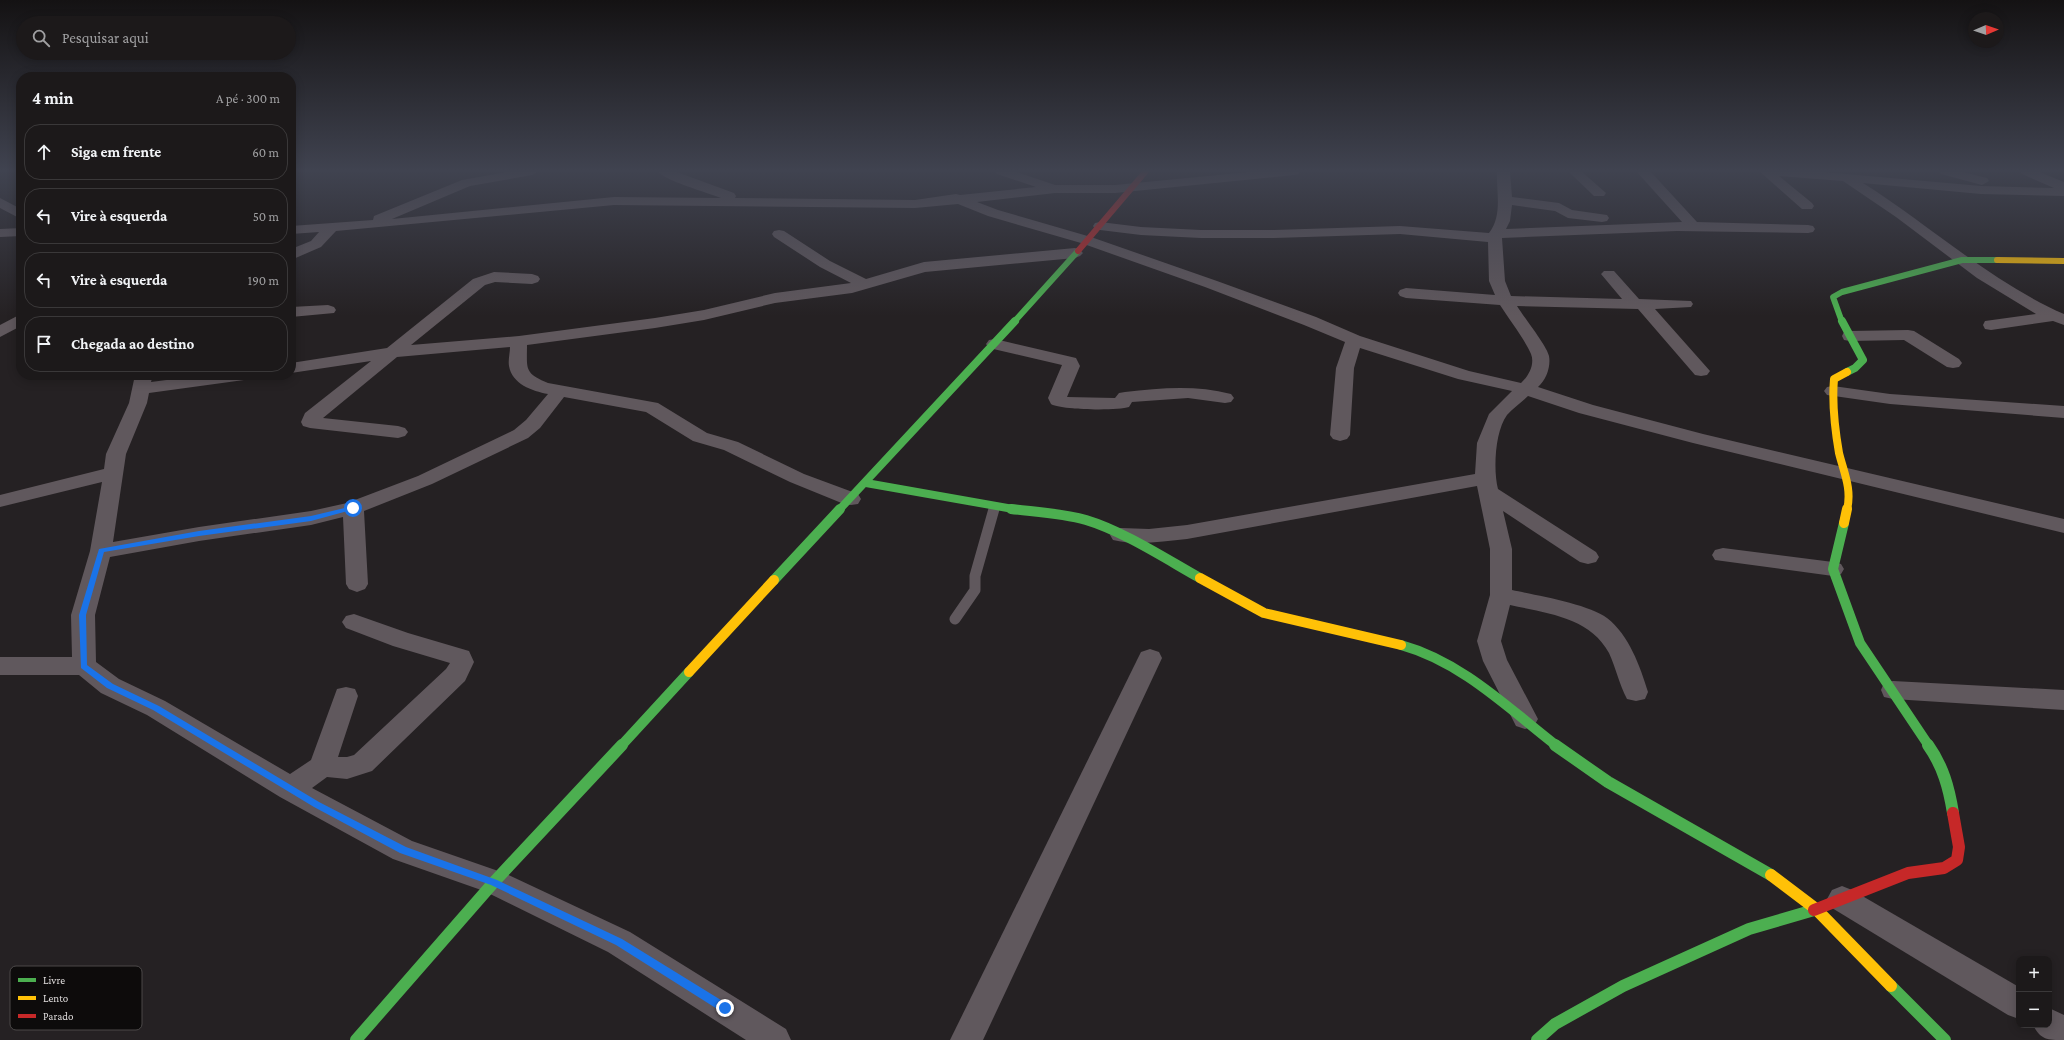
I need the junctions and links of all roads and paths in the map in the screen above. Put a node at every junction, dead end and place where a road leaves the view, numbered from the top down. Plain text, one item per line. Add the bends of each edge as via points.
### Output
1 (377, 220) edge
2 (424, 220) edge
3 (1016, 220) edge
4 (1105, 220) edge
5 (1503, 220) edge
6 (1687, 220) edge
7 (1909, 220) edge
8 (365, 225) junction
9 (1100, 226) junction
10 (1694, 227) junction
11 (331, 228) junction
12 (1808, 229) dead end
13 (296, 230) edge
14 (16, 232) edge
15 (0, 233) edge
16 (779, 234) dead end
17 (1496, 236) junction
18 (1086, 240) junction
19 (296, 253) edge
20 (1075, 253) junction
21 (1962, 260) junction
22 (2064, 260) edge
23 (1609, 274) dead end
24 (532, 279) dead end
25 (864, 284) junction
26 (1406, 293) dead end
27 (1504, 299) junction
28 (1639, 304) junction
29 (1685, 304) dead end
30 (328, 310) dead end
31 (296, 312) edge
32 (2059, 318) edge
33 (16, 322) edge
34 (1991, 325) dead end
35 (0, 332) edge
36 (1850, 336) junction
37 (1354, 340) junction
38 (519, 341) junction
39 (995, 344) junction
40 (392, 352) junction
41 (1953, 363) dead end
42 (296, 367) edge
43 (1701, 371) dead end
44 (172, 380) edge
45 (143, 382) edge
46 (1525, 389) junction
47 (1833, 391) junction
48 (559, 392) junction
49 (1225, 398) dead end
50 (2064, 412) edge
51 (398, 432) dead end
52 (1340, 436) dead end
53 (113, 473) junction
54 (1846, 474) junction
55 (866, 483) junction
56 (1486, 485) junction
57 (851, 499) junction
58 (0, 501) edge
59 (995, 507) junction
60 (353, 508) junction
61 (2064, 526) edge
62 (1121, 535) junction
63 (101, 551) junction
64 (1723, 555) dead end
65 (1588, 557) dead end
66 (1833, 569) junction
67 (357, 584) dead end
68 (1501, 595) junction
69 (955, 619) dead end
70 (354, 622) dead end
71 (1150, 658) dead end
72 (0, 666) edge
73 (84, 666) junction
74 (1893, 690) junction
75 (1636, 692) dead end
76 (346, 696) dead end
77 (2064, 700) edge
78 (1525, 719) junction
79 (322, 766) junction
80 (290, 789) junction
81 (494, 882) junction
82 (1829, 904) junction
83 (2016, 1002) edge
84 (2052, 1026) edge
85 (2064, 1033) edge
86 (356, 1040) edge
87 (775, 1040) edge
88 (966, 1040) edge
89 (1537, 1040) edge
90 (1945, 1040) edge

1 - 8 street
2 - 8 street
3 - 18 street
4 - 9 street
5 - 17 street
6 - 10 street
7 - 21 street
8 - 11 street
9 - 17 street via 1201,234 1400,230
9 - 18 street
10 - 12 street
10 - 17 street
11 - 13 street
11 - 19 street via 316,244
14 - 15 street
16 - 25 street via 825,264
17 - 27 street via 1497,281
18 - 20 street
18 - 37 street via 1310,321
20 - 25 street via 924,267
20 - 39 street
21 - 22 street
21 - 32 street via 2027,302
21 - 36 street via 1842,292 1833,297 1833,304
23 - 28 street
24 - 40 street via 487,278 479,282
25 - 38 street via 836,291 775,298 690,318
26 - 27 street via 1467,299
27 - 28 street via 1575,304
27 - 46 street via 1540,355 1540,368 1535,380
28 - 29 street
28 - 43 street
30 - 31 street
32 - 34 street
33 - 35 street
36 - 41 street via 1908,335
36 - 47 street via 1861,349 1863,360 1855,368 1834,379
37 - 46 street via 1464,375
37 - 52 street via 1345,368
38 - 40 street
38 - 48 street via 518,367 525,380
39 - 49 street via 1070,362 1071,366 1057,398 1060,402 1119,404 1125,397 1206,393
39 - 55 street via 931,410
40 - 42 street
40 - 51 street via 312,417 310,422
44 - 45 street
45 - 53 street via 116,454
46 - 54 street via 1586,409
46 - 56 street via 1498,414 1487,443
47 - 50 street via 1890,399
47 - 54 street via 1839,450
48 - 57 street via 651,407 700,437 730,446 797,478
48 - 60 street via 533,424 521,434 425,480
53 - 58 street
53 - 63 street
54 - 61 street
54 - 66 street via 1850,496
55 - 57 street
55 - 59 street
56 - 62 street via 1187,532 1149,536
56 - 65 street
56 - 68 street via 1501,549
57 - 81 street
59 - 62 street via 1087,520
59 - 69 lane via 981,551 975,576 975,590
60 - 63 street via 311,518
60 - 67 street
62 - 78 street via 1264,613 1379,639 1445,661
63 - 73 street via 83,615
64 - 66 street
66 - 74 street via 1860,643 1873,665
68 - 75 street via 1597,622 1607,632 1624,660
68 - 78 street via 1489,641 1495,661
70 - 79 street via 401,640 451,653 461,657 462,662 456,675 363,763 347,768
71 - 88 street
72 - 73 street
73 - 80 street via 110,686 156,708
74 - 77 street
74 - 82 street via 1936,756 1948,784 1959,847 1957,860 1944,868 1908,873
76 - 79 street
78 - 82 street via 1586,767 1674,820 1739,854 1784,883
79 - 80 street
80 - 81 street via 403,850
81 - 86 street
81 - 87 street via 619,942
82 - 83 street
82 - 89 street via 1749,929 1623,986 1555,1024
82 - 90 street
84 - 85 street

